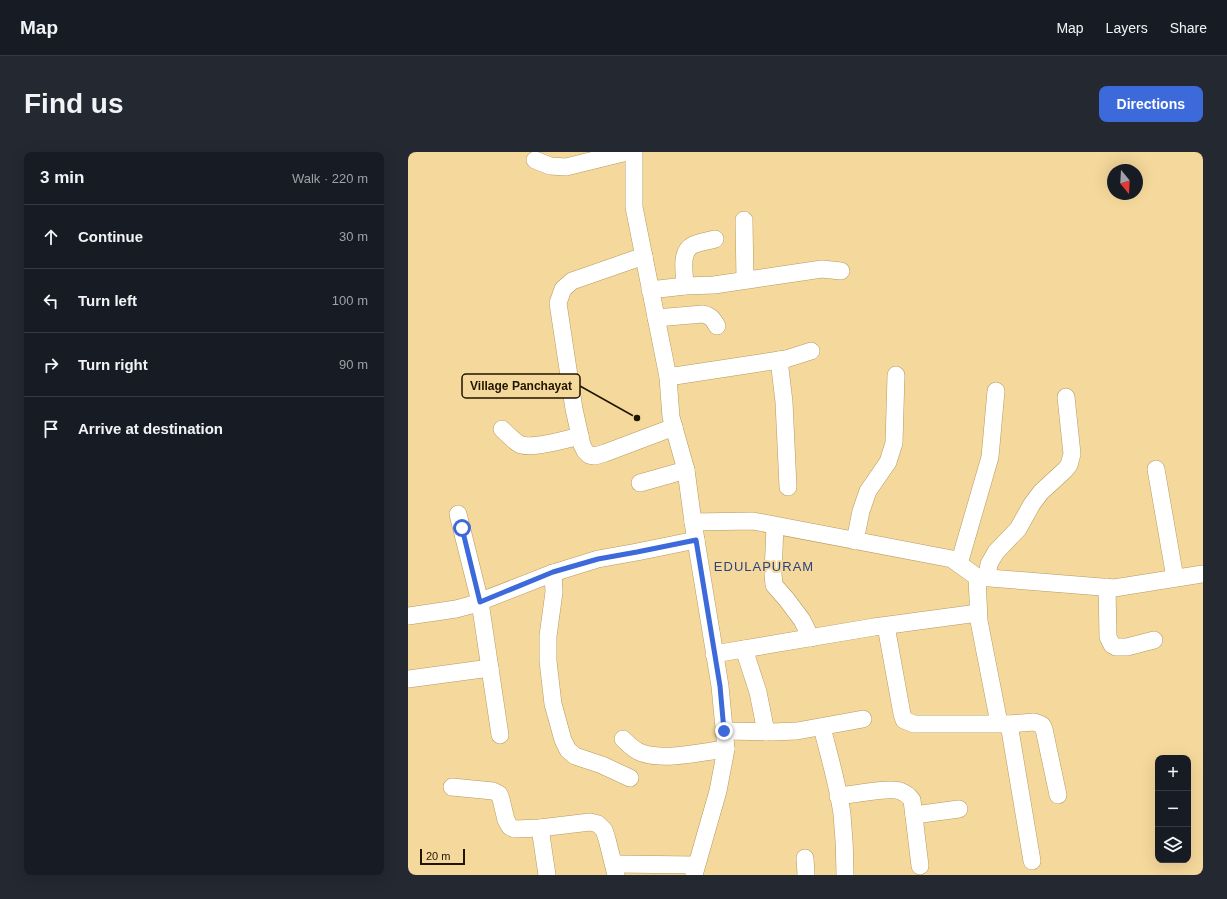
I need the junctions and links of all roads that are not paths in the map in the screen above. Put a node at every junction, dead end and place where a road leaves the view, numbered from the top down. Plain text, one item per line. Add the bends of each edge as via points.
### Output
1 (627, 152) edge
2 (634, 152) edge
3 (535, 160) dead end
4 (744, 220) dead end
5 (715, 239) dead end
6 (644, 256) junction
7 (841, 271) dead end
8 (745, 280) junction
9 (685, 286) junction
10 (650, 290) junction
11 (656, 318) junction
12 (717, 326) dead end
13 (811, 351) dead end
14 (779, 360) junction
15 (896, 375) dead end
16 (668, 377) junction
17 (996, 391) dead end
18 (1066, 396) dead end
19 (674, 427) junction
20 (502, 430) dead end
21 (580, 436) junction
22 (1156, 469) dead end
23 (686, 470) junction
24 (640, 483) dead end
25 (788, 487) dead end
26 (458, 514) dead end
27 (693, 522) junction
28 (775, 526) junction
29 (696, 540) junction
30 (856, 541) junction
31 (959, 564) junction
32 (553, 572) junction
33 (1203, 574) edge
34 (982, 577) junction
35 (1175, 578) junction
36 (1108, 587) junction
37 (480, 602) junction
38 (978, 613) junction
39 (408, 616) edge
40 (886, 626) junction
41 (811, 638) junction
42 (1154, 640) dead end
43 (744, 649) junction
44 (714, 654) junction
45 (490, 668) junction
46 (408, 679) edge
47 (863, 719) dead end
48 (1004, 724) junction
49 (822, 727) junction
50 (724, 731) junction
51 (766, 732) junction
52 (500, 735) dead end
53 (623, 739) dead end
54 (726, 749) junction
55 (630, 778) dead end
56 (452, 787) dead end
57 (1058, 795) dead end
58 (838, 796) junction
59 (959, 809) dead end
60 (914, 815) junction
61 (540, 828) junction
62 (805, 858) dead end
63 (1032, 861) dead end
64 (920, 866) dead end
65 (615, 870) edge
66 (695, 870) edge
67 (547, 875) edge
68 (806, 875) edge
69 (845, 875) edge

1 - 3 street via 566,167 550,166
2 - 6 street via 634,207
4 - 8 street
5 - 9 street via 693,245 688,249 684,257
6 - 10 street
6 - 21 street via 572,281 563,289 558,303
7 - 8 street via 822,269
8 - 9 street
9 - 10 street
10 - 11 street
11 - 12 street via 702,314 713,319
11 - 16 street
13 - 14 street
14 - 16 street
14 - 25 street via 784,402
15 - 30 street via 894,443 888,462 868,491 861,511
16 - 19 street
17 - 31 street via 990,457
18 - 34 street via 1072,454 1069,465 1032,504 1018,530 996,552
19 - 21 street via 596,456 585,451
19 - 23 street
20 - 21 street via 519,444 527,446
22 - 35 street
23 - 24 street
23 - 27 street
26 - 37 street
27 - 28 street via 753,521
27 - 29 street
28 - 30 street
28 - 41 street via 774,585 802,620
29 - 32 street via 598,559
29 - 44 street
30 - 31 street via 952,560
31 - 34 street
32 - 37 street
32 - 55 street via 554,592 548,636 548,661 553,704 563,740 575,756
33 - 35 street
34 - 36 street
34 - 38 street
35 - 36 street
36 - 42 street via 1108,637 1112,644 1127,647
37 - 39 street via 456,609
37 - 45 street
38 - 40 street
38 - 48 street
40 - 41 street
40 - 48 street via 904,720 914,724
41 - 43 street
43 - 44 street
43 - 51 street via 758,692
44 - 50 street
45 - 46 street
45 - 52 street
47 - 49 street
48 - 57 street via 1034,722 1042,725
48 - 63 street
49 - 51 street
49 - 58 street
50 - 51 street
50 - 54 street
53 - 54 street via 641,753 655,756 666,757
54 - 66 street via 718,792
56 - 61 street via 499,794 510,827
58 - 60 street via 899,790 912,800
58 - 69 street
59 - 60 street
60 - 64 street
61 - 65 street via 590,822 598,824 604,830
61 - 67 street
62 - 68 street
65 - 66 street

